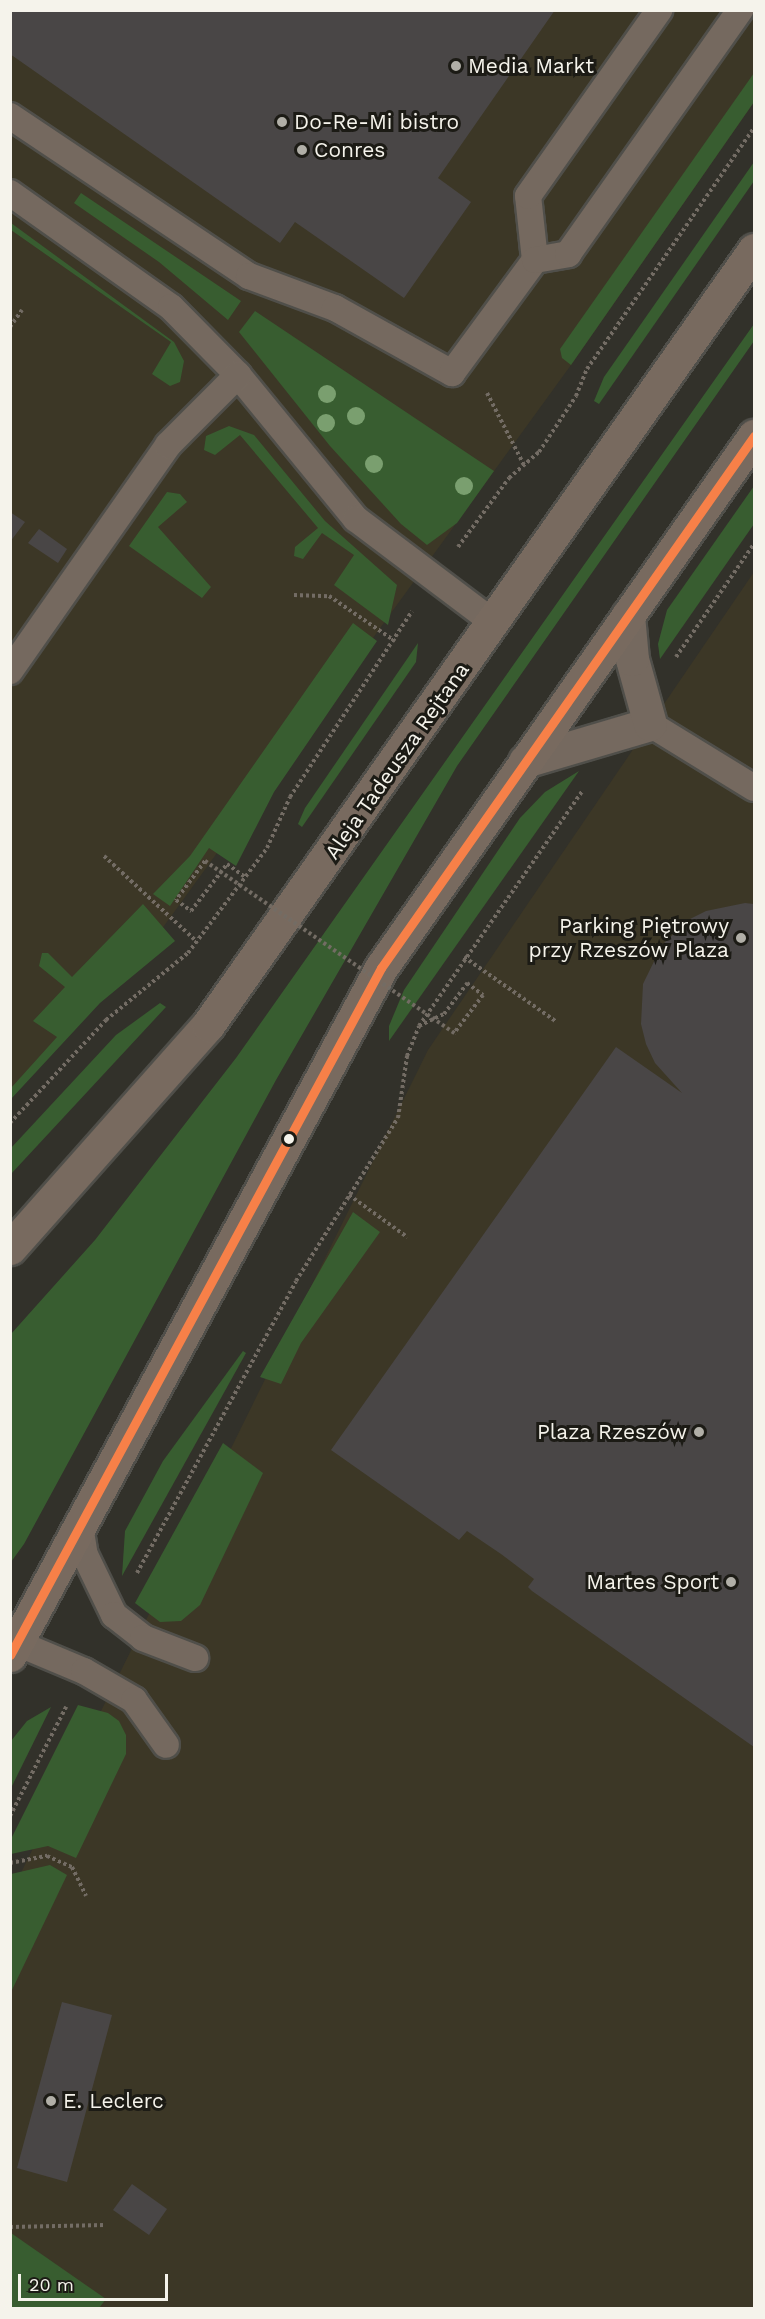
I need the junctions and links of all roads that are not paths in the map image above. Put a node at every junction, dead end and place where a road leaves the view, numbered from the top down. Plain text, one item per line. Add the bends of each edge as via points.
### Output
1 (659, 10) edge
2 (740, 10) edge
3 (10, 116) edge
4 (10, 193) edge
5 (754, 250) edge
6 (535, 260) junction
7 (238, 375) junction
8 (754, 436) edge
9 (628, 615) junction
10 (494, 622) junction
11 (10, 671) edge
12 (650, 724) junction
13 (525, 761) junction
14 (754, 788) edge
15 (10, 1248) edge
16 (80, 1525) junction
17 (13, 1646) edge
18 (195, 1658) dead end
19 (166, 1745) dead end

1 - 6 lane via 528,196
2 - 6 lane via 568,254
3 - 6 lane via 249,276 335,308 452,373
4 - 7 lane via 171,307
5 - 10 main road, Aleja Tadeusza Rejtana
7 - 10 lane via 356,519
7 - 11 lane via 168,445
8 - 9 main road
9 - 12 street via 632,659
9 - 13 main road
10 - 15 main road, Aleja Tadeusza Rejtana via 208,1025
12 - 13 street
12 - 14 lane
13 - 16 main road via 381,968
16 - 17 main road
16 - 18 lane via 85,1555 114,1615 143,1638
17 - 19 lane via 84,1671 134,1700

